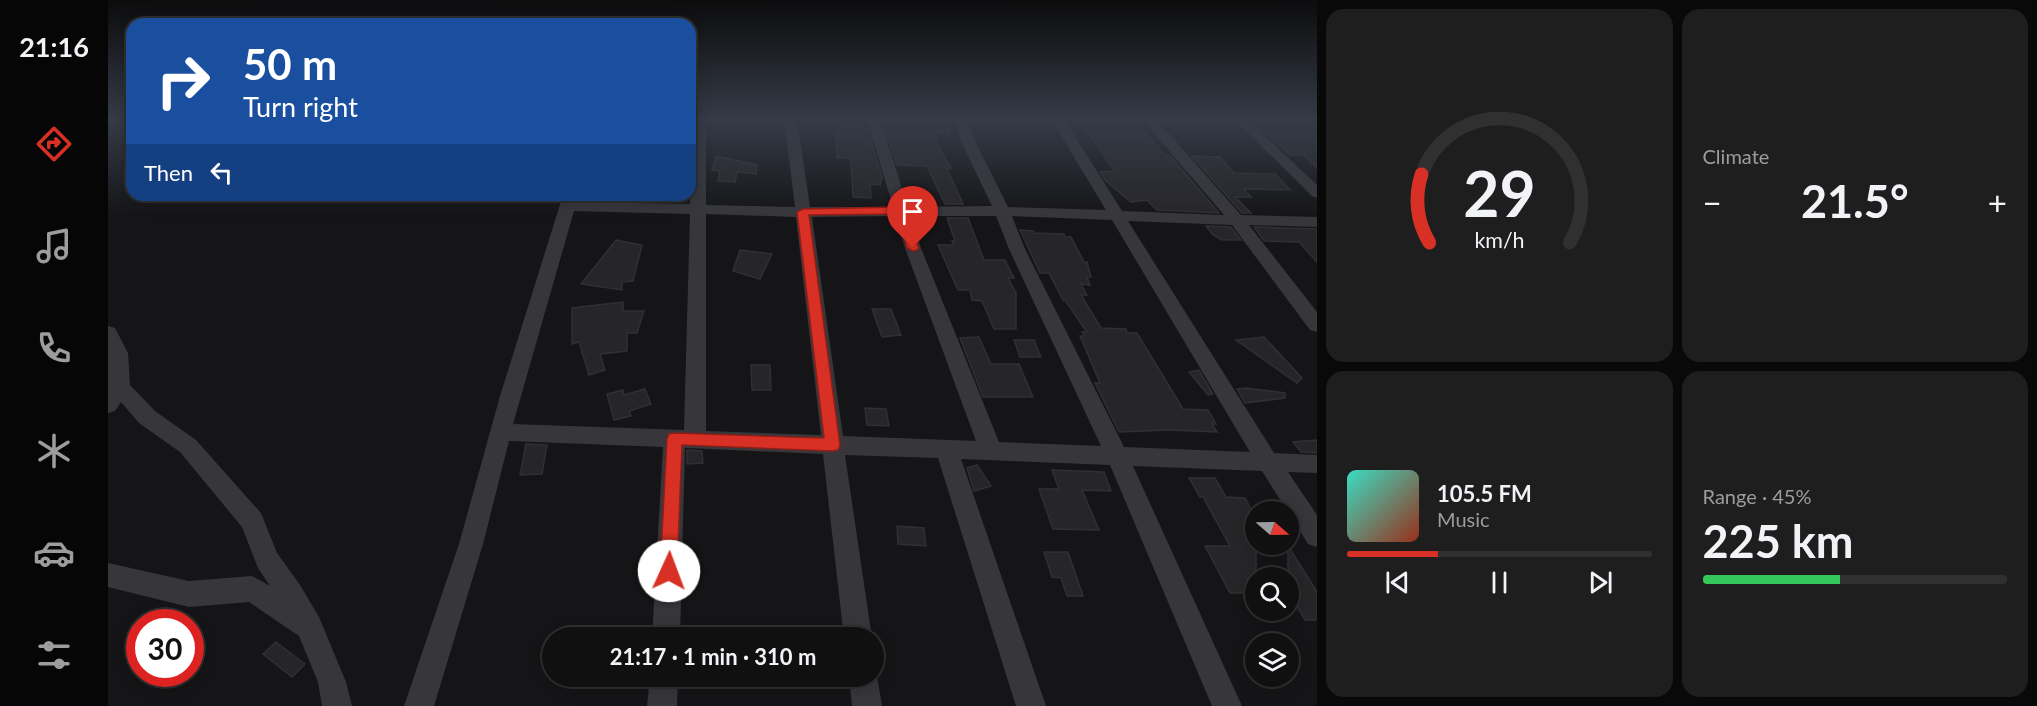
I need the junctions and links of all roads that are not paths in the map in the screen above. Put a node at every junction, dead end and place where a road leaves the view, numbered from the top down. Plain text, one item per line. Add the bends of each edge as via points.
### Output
1 (699, 152) edge
2 (795, 152) edge
3 (883, 152) edge
4 (974, 152) edge
5 (1079, 152) edge
6 (1178, 152) edge
7 (1274, 152) edge
8 (1317, 194) edge
9 (570, 201) edge
10 (584, 201) edge
11 (698, 209) junction
12 (1002, 210) junction
13 (900, 211) junction
14 (803, 212) junction
15 (1118, 214) junction
16 (1237, 220) junction
17 (1317, 222) edge
18 (1317, 325) edge
19 (108, 333) edge
20 (114, 396) edge
21 (501, 432) junction
22 (685, 439) junction
23 (832, 445) junction
24 (946, 449) junction
25 (991, 451) junction
26 (1117, 456) junction
27 (1268, 462) junction
28 (1317, 464) edge
29 (1317, 536) edge
30 (108, 575) edge
31 (309, 627) junction
32 (667, 627) edge
33 (857, 627) edge
34 (663, 687) edge
35 (864, 687) edge
36 (337, 706) edge
37 (419, 706) edge
38 (662, 706) edge
39 (867, 706) edge
40 (1030, 706) edge
41 (1227, 706) edge

1 - 11 street
2 - 14 street
3 - 13 street
4 - 12 street
5 - 15 street
6 - 16 street
7 - 8 street
9 - 21 street
10 - 11 street
11 - 14 street
11 - 22 street
12 - 13 street
12 - 15 street
12 - 26 street
13 - 14 street
13 - 25 street
14 - 23 street
15 - 16 street
15 - 27 street
16 - 17 street
16 - 18 street
19 - 20 street via 118,353
20 - 31 street via 188,446 252,521 267,560
21 - 22 street
21 - 37 street via 471,544
22 - 23 street
22 - 32 street
23 - 24 street
23 - 33 street
24 - 25 street
24 - 40 street
25 - 26 street
26 - 27 street
26 - 41 street
27 - 28 street
27 - 29 street
30 - 31 street via 189,594 252,589
31 - 36 street via 332,682
34 - 38 street
35 - 39 street

